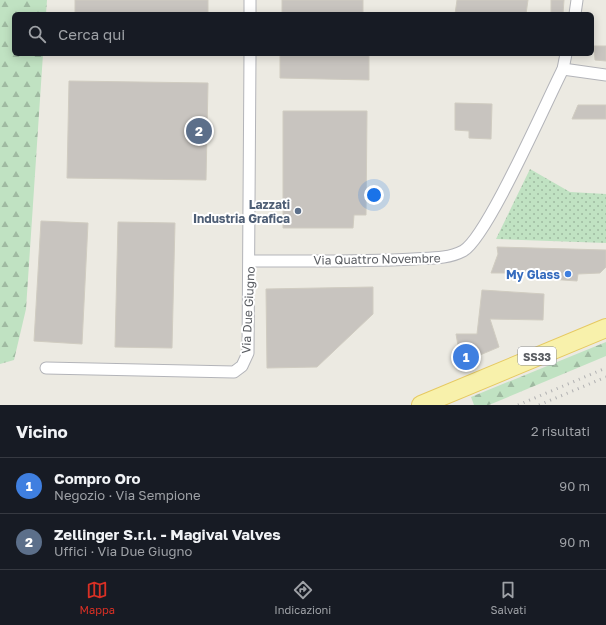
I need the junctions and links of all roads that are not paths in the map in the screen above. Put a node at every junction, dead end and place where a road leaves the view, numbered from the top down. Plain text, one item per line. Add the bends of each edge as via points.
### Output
1 (250, 0) edge
2 (577, 0) edge
3 (250, 12) edge
4 (575, 12) edge
5 (250, 56) edge
6 (566, 56) edge
7 (563, 69) junction
8 (606, 75) edge
9 (250, 261) junction
10 (606, 328) edge
11 (46, 368) dead end
12 (421, 405) edge

1 - 3 street
2 - 4 street
5 - 9 street, Via Due Giugno
6 - 7 street, Via Quattro Novembre
7 - 8 street
7 - 9 street, Via Quattro Novembre via 493,211 473,242 464,251 447,257 391,261
9 - 11 street, Via Due Giugno via 248,353 242,366 234,372
10 - 12 main road, SS33

